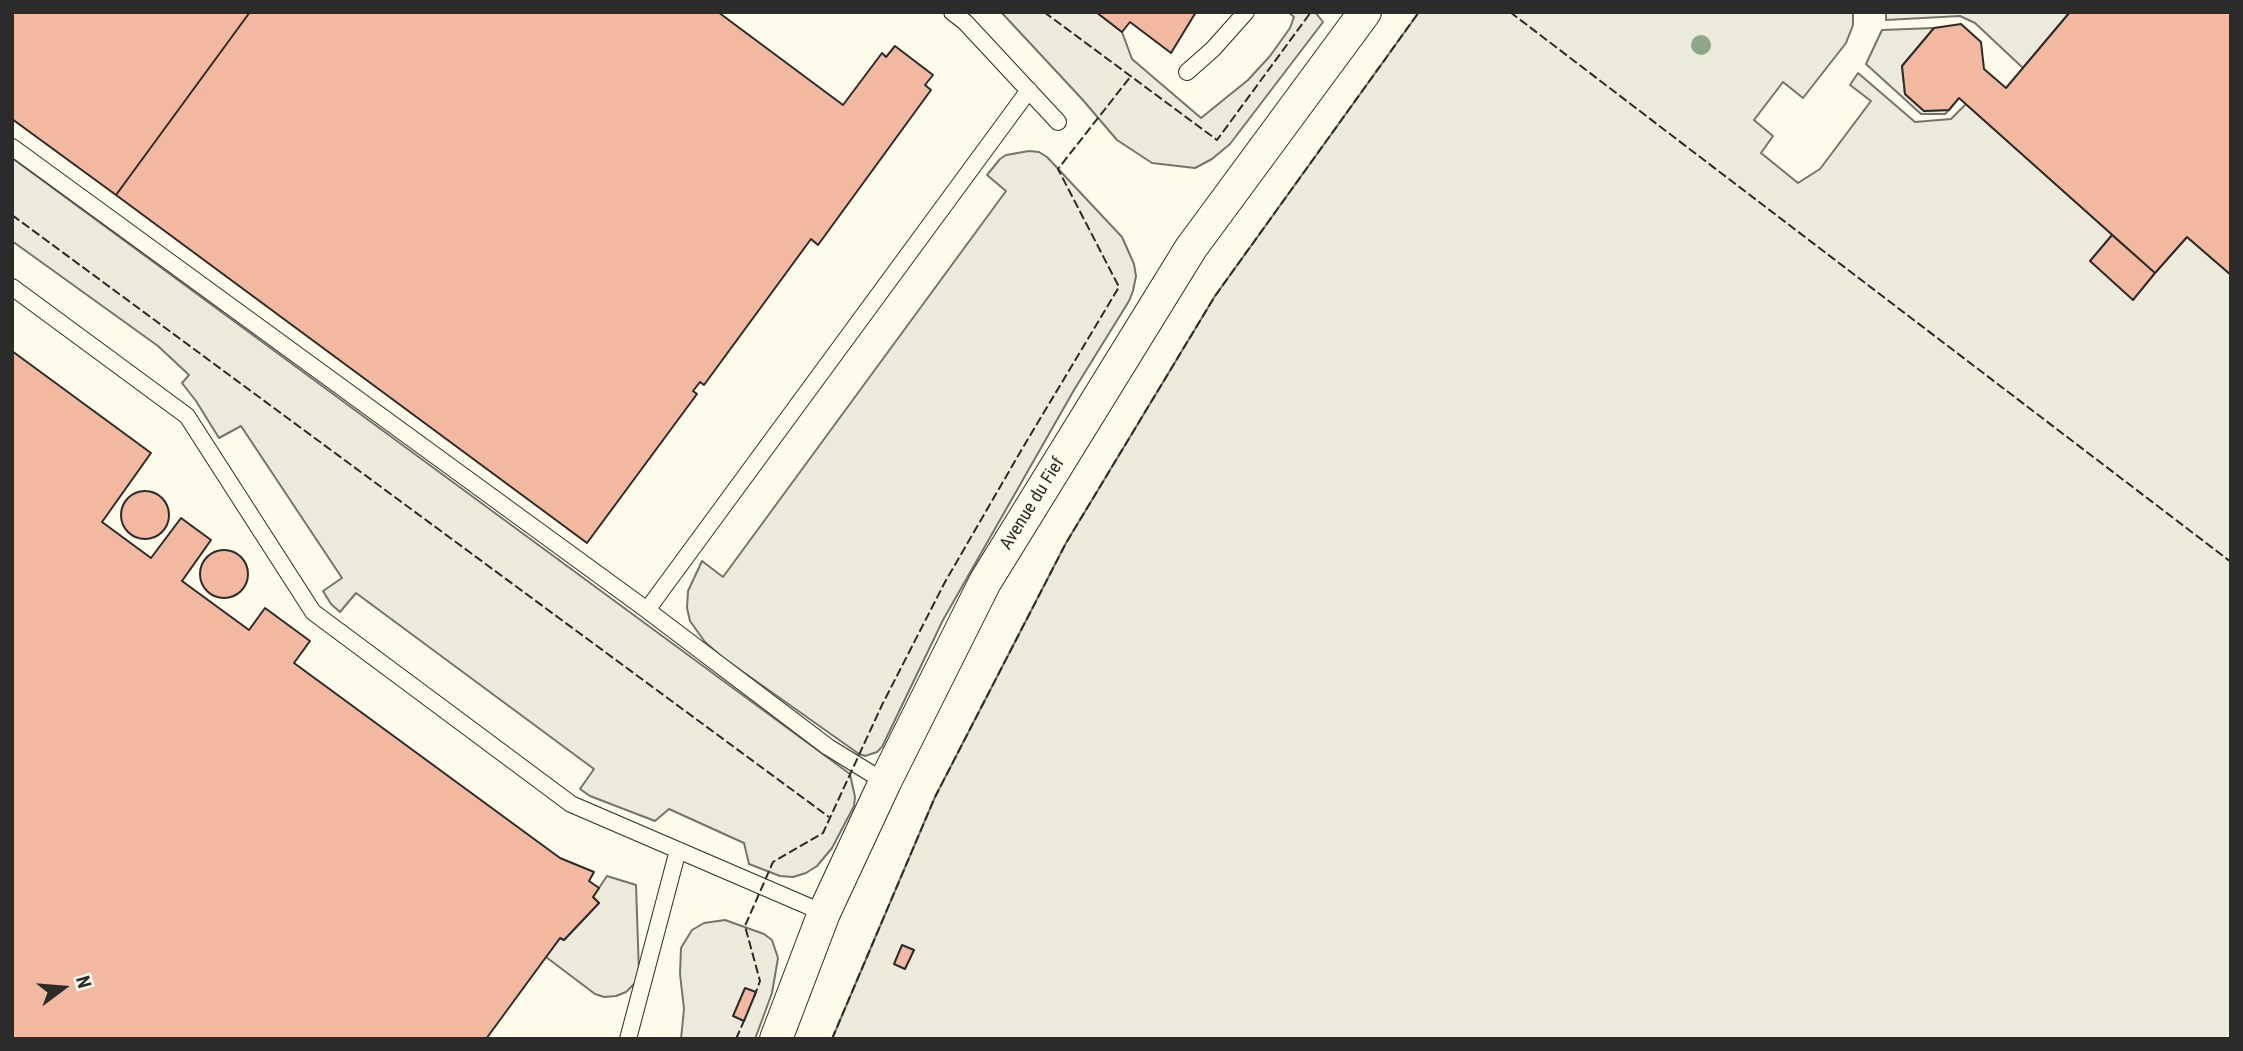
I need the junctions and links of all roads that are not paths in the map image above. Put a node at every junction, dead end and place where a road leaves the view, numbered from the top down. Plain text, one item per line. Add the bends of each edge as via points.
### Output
1 (952, 12) edge
2 (1246, 12) edge
3 (1357, 15) edge
4 (1187, 72) dead end
5 (1029, 90) junction
6 (1058, 122) dead end
7 (12, 147) edge
8 (12, 288) edge
9 (647, 610) junction
10 (885, 782) junction
11 (678, 850) junction
12 (824, 913) junction
13 (628, 1039) edge
14 (776, 1039) edge

1 - 5 lane
2 - 4 lane
3 - 10 street, Avenue du Fief via 1191,248 985,582
5 - 6 lane
5 - 9 lane
7 - 9 lane
8 - 11 lane via 187,416 313,611 571,804
9 - 10 lane via 828,747
10 - 12 street, Avenue du Fief
11 - 12 lane
11 - 13 lane
12 - 14 street, Avenue du Fief

